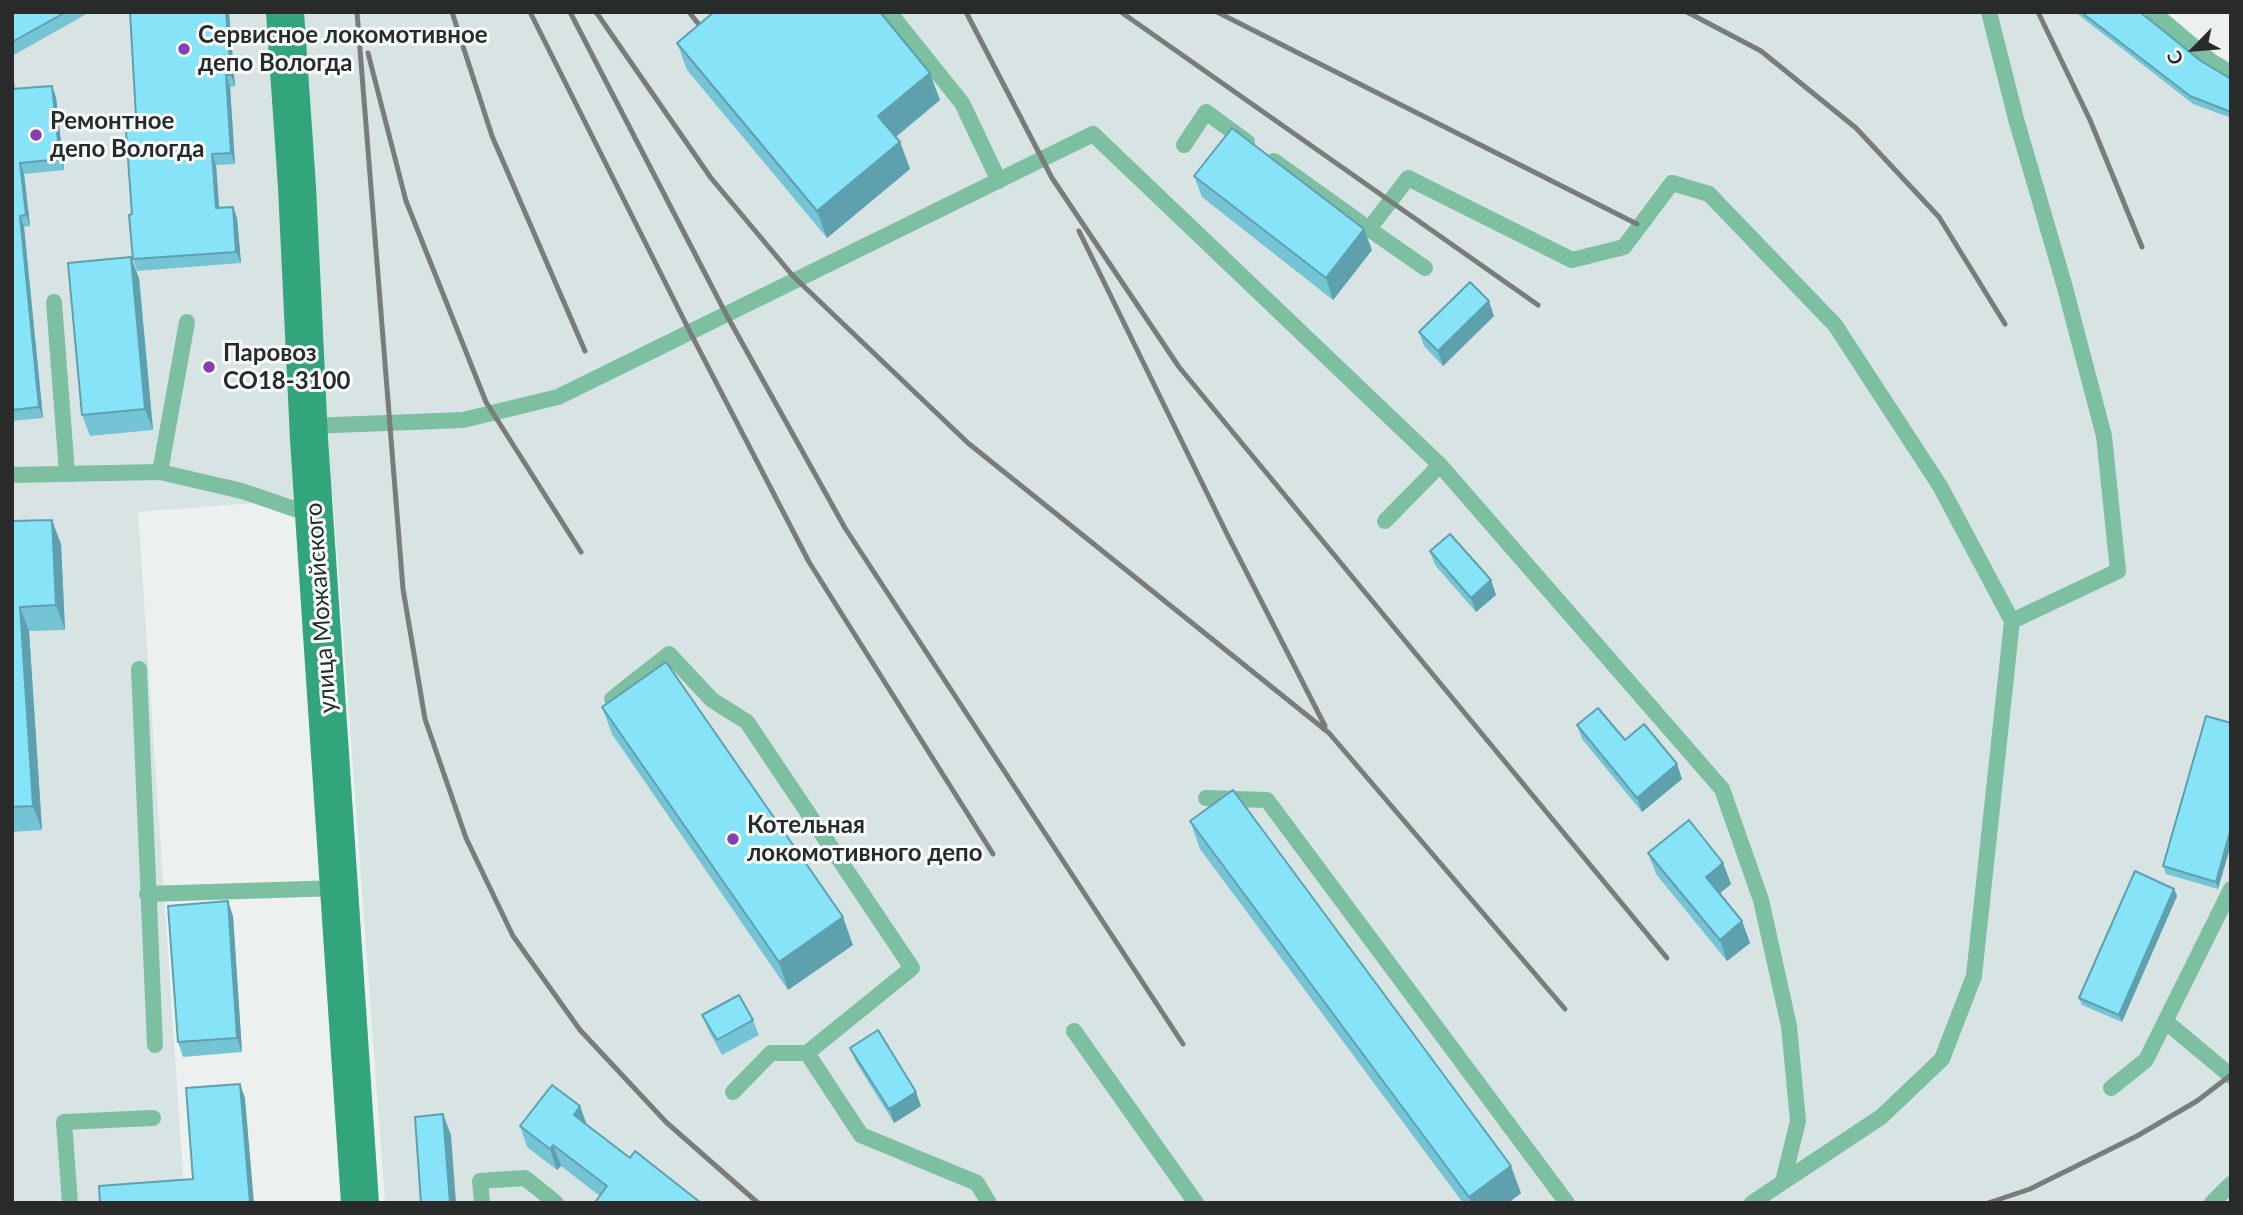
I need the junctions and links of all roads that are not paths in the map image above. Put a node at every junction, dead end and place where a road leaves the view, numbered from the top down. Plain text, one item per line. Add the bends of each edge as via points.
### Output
1 (285, 12) edge
2 (889, 12) edge
3 (1989, 12) edge
4 (2153, 12) edge
5 (2231, 73) edge
6 (1184, 145) dead end
7 (999, 181) junction
8 (1369, 229) junction
9 (1425, 268) dead end
10 (54, 302) dead end
11 (187, 322) dead end
12 (309, 426) junction
13 (1440, 465) junction
14 (160, 472) junction
15 (67, 473) junction
16 (12, 475) edge
17 (314, 516) junction
18 (1385, 521) dead end
19 (2012, 621) junction
20 (139, 669) dead end
21 (612, 699) edge
22 (1206, 798) dead end
23 (339, 888) junction
24 (2231, 889) edge
25 (147, 894) junction
26 (2165, 1021) junction
27 (1074, 1031) dead end
28 (155, 1045) dead end
29 (807, 1053) junction
30 (2231, 1076) edge
31 (2111, 1088) dead end
32 (733, 1092) dead end
33 (153, 1118) dead end
34 (1783, 1182) junction
35 (2231, 1184) edge
36 (70, 1203) edge
37 (360, 1203) edge
38 (482, 1203) edge
39 (556, 1203) edge
40 (989, 1203) edge
41 (1196, 1203) edge
42 (1567, 1203) edge
43 (1752, 1203) edge
44 (2213, 1203) edge

1 - 12 main road, улица Можайского
2 - 7 lane via 962,103
3 - 19 lane via 2104,436 2118,571
4 - 5 lane
6 - 8 lane via 1206,112
7 - 12 lane via 558,397 463,421
7 - 13 lane via 1093,134
8 - 9 lane
8 - 19 lane via 1408,178 1572,260 1624,247 1672,183 1709,194 1835,325 1940,486
10 - 15 lane
11 - 14 lane
12 - 17 main road, улица Можайского
13 - 18 lane
13 - 34 lane via 1722,789 1761,900 1789,1027 1798,1121
14 - 15 lane
14 - 17 lane via 242,491
15 - 16 lane
17 - 23 main road, улица Можайского
19 - 34 lane via 1974,976 1942,1059 1881,1117
20 - 25 lane
21 - 29 lane via 669,654 712,700 747,722 912,968
22 - 42 lane via 1268,800
23 - 25 lane
23 - 37 main road, улица Можайского
24 - 26 lane
25 - 28 lane
26 - 30 lane
26 - 31 lane via 2146,1060
27 - 41 lane
29 - 32 lane via 771,1053
29 - 40 lane via 861,1135 977,1183
33 - 36 lane via 64,1122
34 - 43 lane
35 - 44 lane
38 - 39 lane via 480,1181 526,1178

